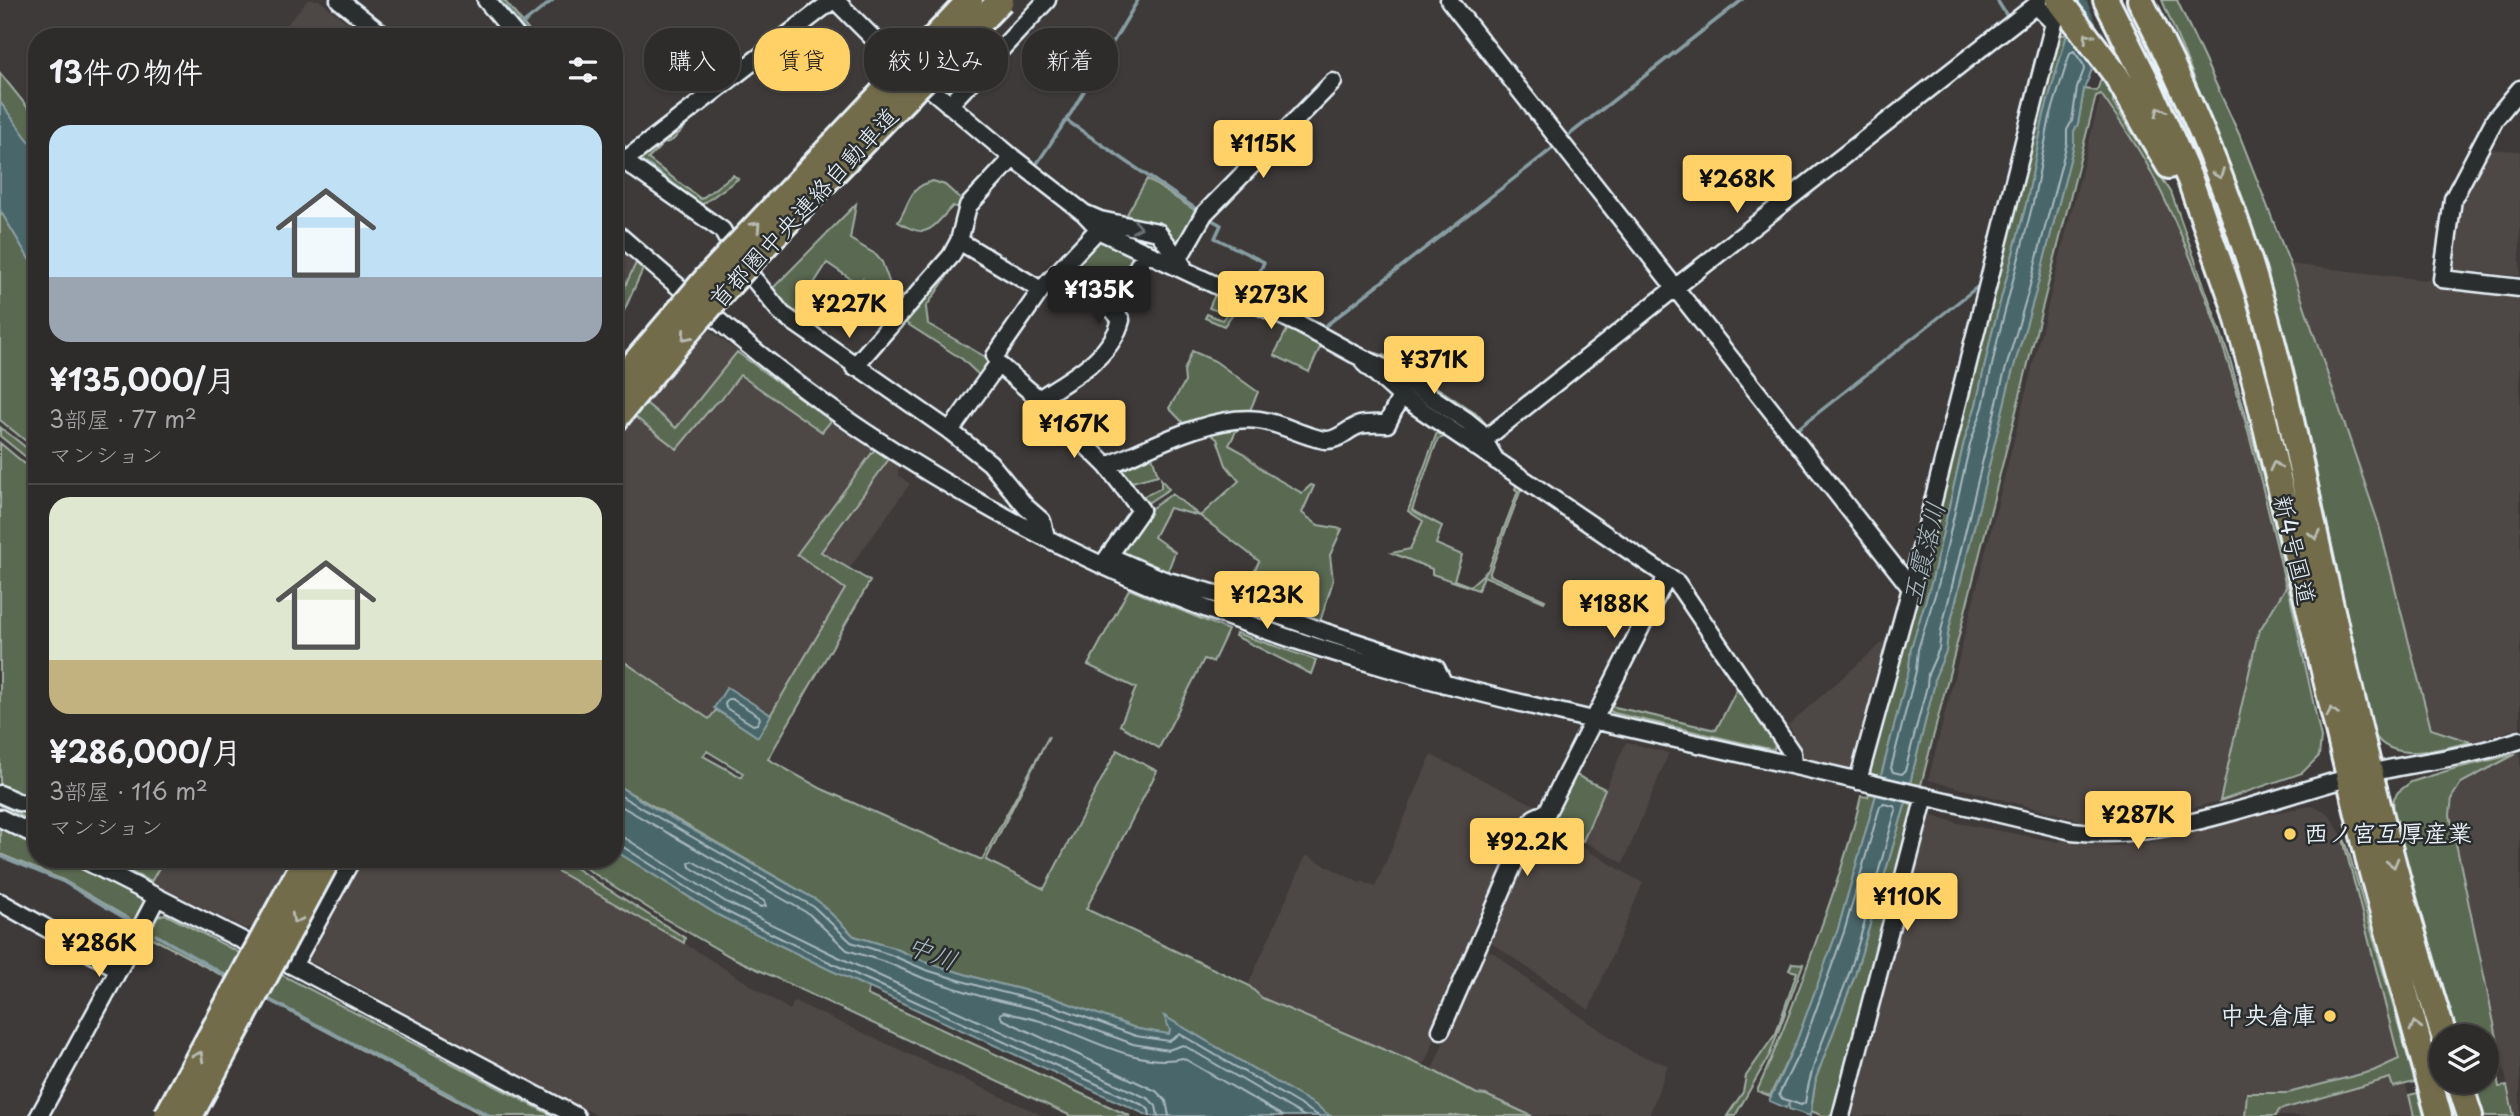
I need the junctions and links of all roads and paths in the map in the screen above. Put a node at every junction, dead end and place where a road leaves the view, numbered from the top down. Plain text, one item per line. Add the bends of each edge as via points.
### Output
1 (338, 0) edge
2 (485, 0) edge
3 (834, 0) edge
4 (970, 0) edge
5 (1001, 0) edge
6 (1047, 0) edge
7 (1449, 0) edge
8 (2140, 0) edge
9 (2035, 4) edge
10 (2111, 10) edge
11 (374, 28) edge
12 (508, 28) edge
13 (1333, 82) dead end
14 (2520, 89) edge
15 (949, 105) junction
16 (623, 153) edge
17 (1013, 158) junction
18 (623, 159) edge
19 (1102, 225) junction
20 (623, 239) edge
21 (959, 242) junction
22 (1146, 253) junction
23 (1176, 263) junction
24 (1676, 287) junction
25 (2520, 288) edge
26 (1041, 290) junction
27 (1354, 354) junction
28 (998, 364) junction
29 (854, 367) junction
30 (623, 376) edge
31 (2256, 384) junction
32 (1401, 396) junction
33 (1039, 399) junction
34 (623, 410) edge
35 (950, 431) junction
36 (1479, 443) junction
37 (1107, 466) junction
38 (1046, 537) junction
39 (1106, 560) junction
40 (1667, 576) junction
41 (1911, 588) junction
42 (1594, 720) junction
43 (2520, 740) edge
44 (1793, 765) junction
45 (2358, 776) junction
46 (1865, 783) junction
47 (0, 794) edge
48 (1919, 795) junction
49 (28, 804) edge
50 (0, 818) edge
51 (28, 832) edge
52 (100, 868) edge
53 (301, 868) edge
54 (323, 868) edge
55 (347, 868) edge
56 (157, 897) junction
57 (0, 902) edge
58 (293, 966) junction
59 (119, 969) junction
60 (2440, 1024) edge
61 (1441, 1030) dead end
62 (2463, 1094) edge
63 (39, 1116) edge
64 (167, 1116) edge
65 (190, 1116) edge
66 (576, 1116) edge
67 (1841, 1116) edge
68 (2439, 1116) edge
69 (2470, 1116) edge

1 - 11 street
2 - 12 street
3 - 15 street
3 - 16 street
30 -> 4 highway, 首都圏中央連絡自動車道, bridge via 707,278
5 -> 34 highway, 首都圏中央連絡自動車道, bridge via 783,227
6 - 15 street
7 - 24 street
8 -> 45 highway, 新4号国道 via 2220,177 2261,298
9 - 24 street
31 -> 9 highway via 2163,153 2116,75
9 - 41 street via 2054,23
31 -> 10 highway, 新4号国道 via 2220,259 2190,180
13 - 23 street via 1204,214
14 - 25 street via 2495,119 2453,199 2442,279
15 - 17 street
17 - 19 street
17 - 21 street via 968,206
18 - 29 street via 722,230 740,262 782,314
19 - 22 street
19 -> 23 street via 1158,232
19 - 26 street
20 - 38 street via 826,405 932,473
21 - 26 street
21 - 29 street
22 - 23 street
22 - 33 street via 1114,310 1121,320 1108,347
23 - 27 street
24 - 36 street
24 - 41 street
26 - 28 street via 995,356
27 - 32 street
27 - 36 street via 1398,374 1467,421
28 - 33 street
28 - 35 street
29 - 35 street
45 -> 31 highway, 新4号国道
32 - 36 street
32 - 37 street via 1387,424 1358,425 1327,440 1276,423 1234,420 1183,434
33 - 37 street
35 - 38 street via 990,463 1042,522
36 - 40 street via 1496,461
37 - 39 street via 1141,510
38 - 39 street
39 - 42 street via 1196,606 1293,641
40 - 42 street
40 - 44 street via 1677,583 1792,753
41 - 46 street
42 - 44 street
42 - 61 street via 1547,811 1534,818
43 - 45 street
44 - 46 street
45 - 48 street via 2128,834 2072,831
45 -> 60 highway, 新4号国道
68 -> 45 highway, 新4号国道
46 - 48 street
47 - 49 street
48 - 67 street
50 - 51 street
52 - 56 street
64 -> 53 highway, bridge
54 -> 65 highway, bridge
55 - 58 street
56 - 58 street
56 - 59 street
57 - 59 street
58 - 66 street
59 - 63 street
62 - 69 highway

